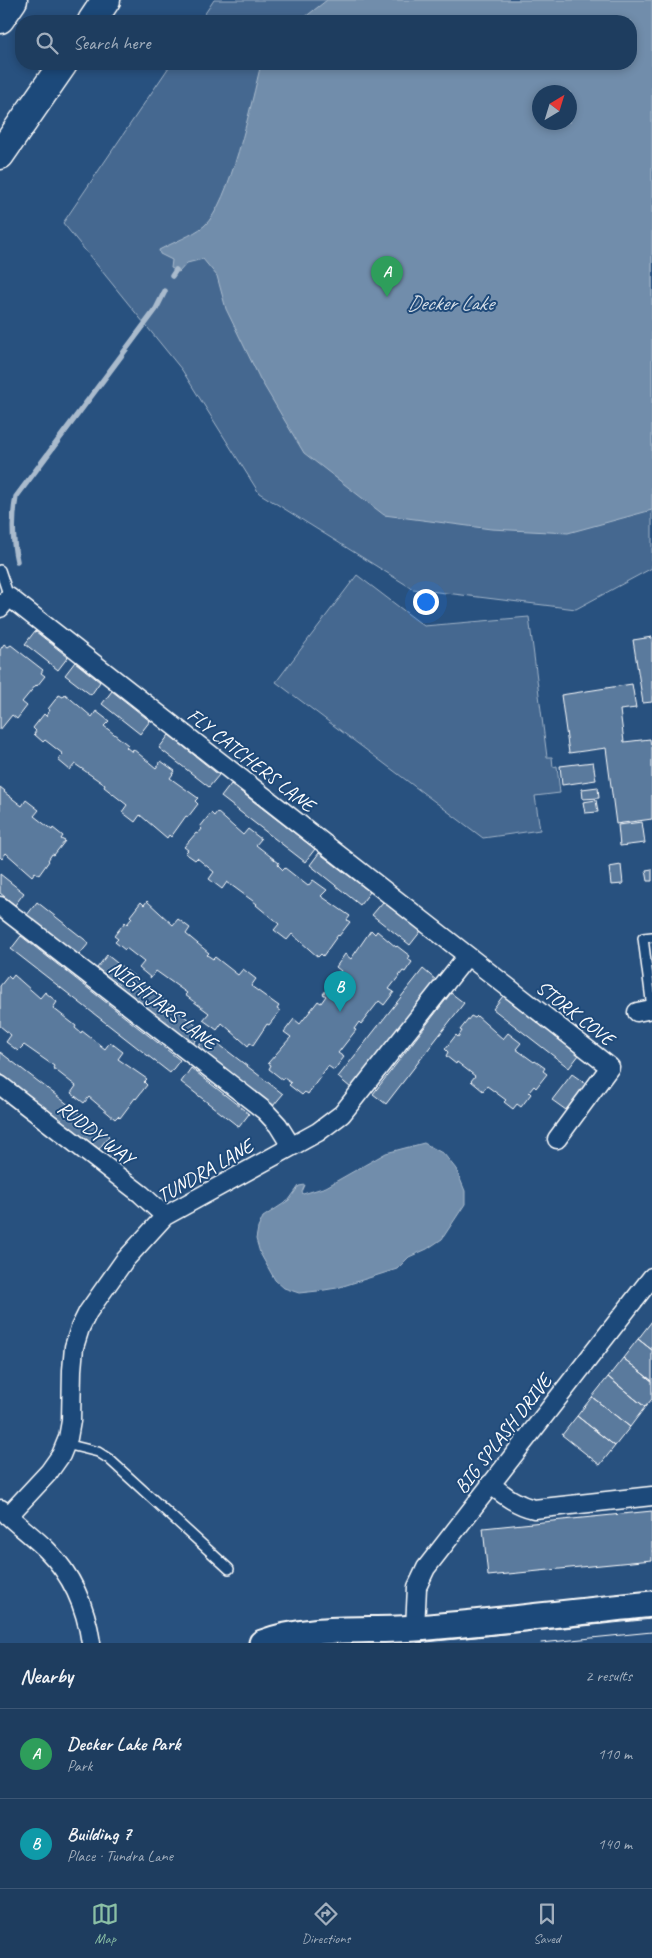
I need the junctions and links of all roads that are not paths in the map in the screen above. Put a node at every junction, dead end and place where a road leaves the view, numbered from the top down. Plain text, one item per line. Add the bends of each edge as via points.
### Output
1 (13, 0) edge
2 (106, 0) edge
3 (96, 15) edge
4 (0, 19) edge
5 (59, 70) edge
6 (0, 155) edge
7 (0, 570) edge
8 (4, 602) edge
9 (0, 906) edge
10 (652, 937) edge
11 (467, 956) junction
12 (647, 1010) edge
13 (0, 1085) edge
14 (557, 1139) dead end
15 (291, 1146) junction
16 (165, 1216) junction
17 (652, 1277) edge
18 (66, 1444) junction
19 (490, 1484) junction
20 (652, 1496) edge
21 (3, 1517) edge
22 (229, 1569) dead end
23 (652, 1604) edge
24 (415, 1628) junction
25 (92, 1643) edge
26 (262, 1643) edge

1 - 4 highway
2 - 3 highway
5 - 6 highway
7 - 8 lane
8 - 11 street, FLY CATCHERS LANE
9 - 15 street, NIGHTJARS LANE via 265,1111
10 - 12 lane via 643,938
11 - 14 street, STORK COVE via 610,1067
11 - 15 street, TUNDRA LANE via 342,1114
13 - 16 street, RUDDY WAY
15 - 16 street, TUNDRA LANE
16 - 18 street, TUNDRA LANE via 124,1261 80,1328 74,1347 71,1421
17 - 19 street, BIG SPLASH DRIVE
18 - 21 street, TUNDRA LANE via 49,1472
18 - 22 lane via 98,1452 109,1459
19 - 20 street via 515,1503 534,1508
19 - 24 street, BIG SPLASH DRIVE via 420,1576
21 - 25 street via 47,1550 61,1565 84,1608
23 - 24 street
24 - 26 street via 307,1632

